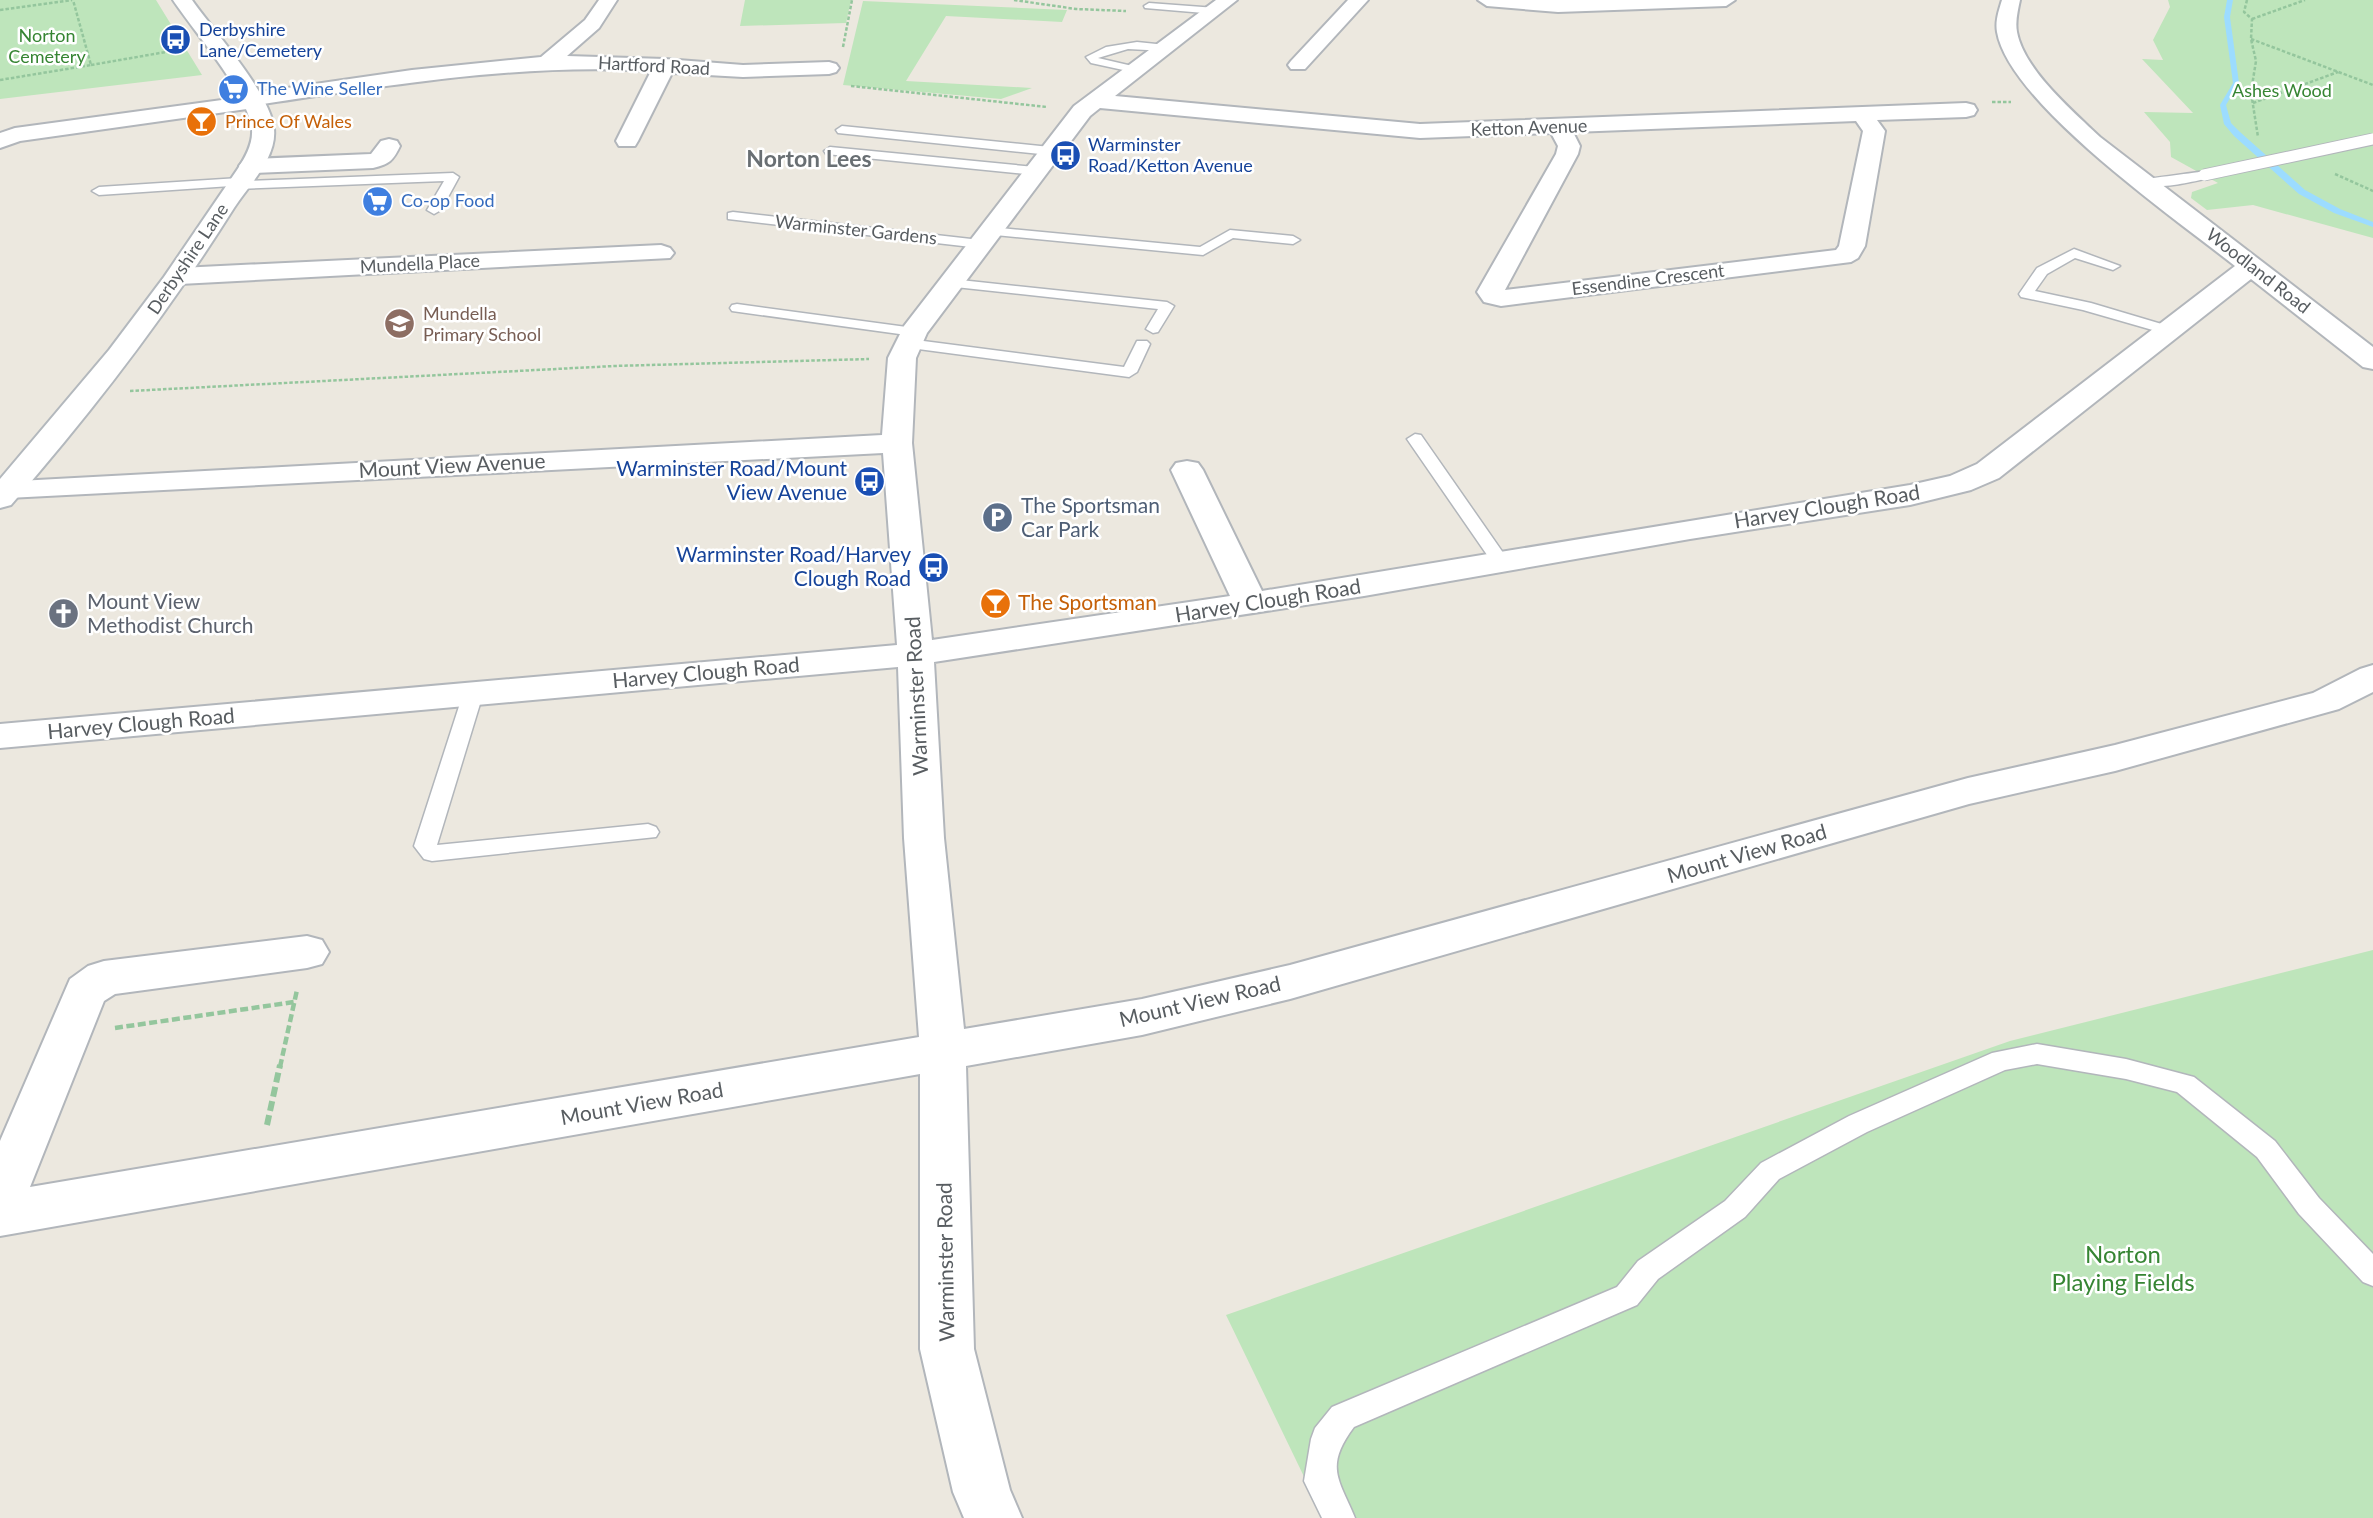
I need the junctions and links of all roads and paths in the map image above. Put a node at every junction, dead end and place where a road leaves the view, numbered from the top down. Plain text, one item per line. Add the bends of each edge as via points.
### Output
1 (72, 0) edge
2 (182, 0) edge
3 (608, 0) edge
4 (852, 0) edge
5 (1014, 0) edge
6 (1042, 0) edge
7 (1359, 0) edge
8 (1487, 0) edge
9 (1726, 0) edge
10 (2011, 0) edge
11 (2248, 0) edge
12 (2305, 0) edge
13 (1039, 4) junction
14 (1222, 5) edge
15 (1149, 6) dead end
16 (0, 10) edge
17 (1130, 11) dead end
18 (2252, 19) junction
19 (2251, 39) junction
20 (213, 44) junction
21 (834, 62) joint
22 (547, 63) junction
23 (91, 65) junction
24 (665, 65) junction
25 (1298, 65) dead end
26 (2339, 72) junction
27 (0, 80) edge
28 (848, 85) dead end
29 (2373, 85) edge
30 (2051, 100) junction
31 (254, 101) junction
32 (2253, 103) junction
33 (1088, 106) junction
34 (1966, 110) joint
35 (1862, 114) junction
36 (1559, 127) junction
37 (842, 130) dead end
38 (8, 138) edge
39 (2373, 139) edge
40 (627, 141) dead end
41 (389, 146) dead end
42 (2260, 146) dead end
43 (830, 151) dead end
44 (1043, 161) junction
45 (2334, 173) dead end
46 (242, 178) junction
47 (2143, 182) junction
48 (99, 191) dead end
49 (2373, 191) edge
50 (434, 210) dead end
51 (733, 216) dead end
52 (985, 237) junction
53 (1293, 240) dead end
54 (661, 253) dead end
55 (2113, 266) dead end
56 (2251, 266) junction
57 (180, 276) junction
58 (951, 282) junction
59 (737, 308) dead end
60 (1153, 329) dead end
61 (2171, 331) junction
62 (1142, 344) dead end
63 (908, 345) junction
64 (2373, 361) edge
65 (91, 393) junction
66 (1415, 439) dead end
67 (897, 443) junction
68 (1187, 470) dead end
69 (4, 494) edge
70 (1500, 561) junction
71 (1251, 604) junction
72 (916, 654) junction
73 (2373, 677) edge
74 (474, 694) junction
75 (0, 737) edge
76 (648, 832) dead end
77 (307, 952) joint
78 (294, 1002) junction
79 (65, 1035) junction
80 (943, 1052) junction
81 (258, 1171) junction
82 (0, 1200) edge
83 (0, 1214) edge
84 (2373, 1273) edge
85 (993, 1518) edge
86 (1339, 1518) edge

1 - 16 path
1 - 23 path
2 - 20 street, Derbyshire Lane
3 - 22 street via 592,24
4 - 21 path via 846,37
5 - 13 path
6 - 13 path
7 - 25 street
8 - 9 street via 1558,6
10 - 30 street, Woodland Road via 2007,35
11 - 18 path via 2244,12
12 - 18 path
13 - 17 path
14 - 15 lane
14 - 33 street via 1141,50
18 - 19 path
19 - 26 path
19 - 32 path via 2256,61
20 - 23 path
20 - 31 street, Derbyshire Lane
21 - 24 street, Hartford Road
22 - 24 street, Hartford Road
22 - 31 street, Hartford Road via 425,75
23 - 27 path
24 - 40 street
26 - 29 path
26 - 32 path
28 - 33 path
30 - 34 path via 1969,103
30 - 47 street, Woodland Road via 2092,142
31 - 38 street, Hartford Road
31 - 46 street, Derbyshire Lane via 263,136
32 - 42 path
33 - 36 street, Ketton Avenue via 1420,131
33 - 44 street
34 - 35 street, Ketton Avenue
35 - 36 street, Ketton Avenue
35 - 36 street, Essendine Crescent via 1874,131 1852,246 1842,257 1493,296 1490,292 1567,155 1569,146
37 - 44 lane
39 - 47 lane, bridge via 2175,181
41 - 46 street via 383,158 373,161
43 - 44 lane
44 - 52 street
45 - 49 path
46 - 48 lane
46 - 50 lane via 453,177
46 - 57 street, Derbyshire Lane
47 - 56 street, Woodland Road
51 - 52 lane, Warminster Gardens
52 - 53 lane, Warminster Gardens via 1203,251 1230,234
52 - 58 street
54 - 57 street, Mundella Place
55 - 61 lane via 2074,253 2042,271 2026,294
56 - 61 street, Harvey Clough Road
56 - 64 street, Woodland Road
57 - 65 street, Derbyshire Lane
58 - 60 lane via 1167,306
58 - 63 street
59 - 63 lane
61 - 70 street, Harvey Clough Road via 1987,471 1960,483
62 - 63 lane via 1129,372
63 - 65 path via 614,366
63 - 67 street, Warminster Road
65 - 69 street, Derbyshire Lane
66 - 70 lane
67 - 69 street, Mount View Avenue
67 - 72 street, Warminster Road
68 - 71 street
70 - 71 street, Harvey Clough Road
71 - 72 street, Harvey Clough Road
72 - 74 street, Harvey Clough Road
72 - 80 street, Warminster Road via 924,838
73 - 80 street, Mount View Road via 2326,701 1968,792 1290,982 1142,1017
74 - 75 street, Harvey Clough Road
74 - 76 lane via 425,846 432,853
77 - 78 path
77 - 79 street via 104,978 86,991
78 - 79 path
78 - 81 path
79 - 82 street
80 - 81 street, Mount View Road
80 - 85 street, Warminster Road via 947,1349 982,1492
81 - 83 street, Mount View Road
84 - 86 lane via 2309,1206 2266,1149 2185,1084 2037,1054 2000,1060 1857,1124 1770,1171 1735,1209 1648,1270 1627,1296 1343,1417 1326,1439 1320,1481

